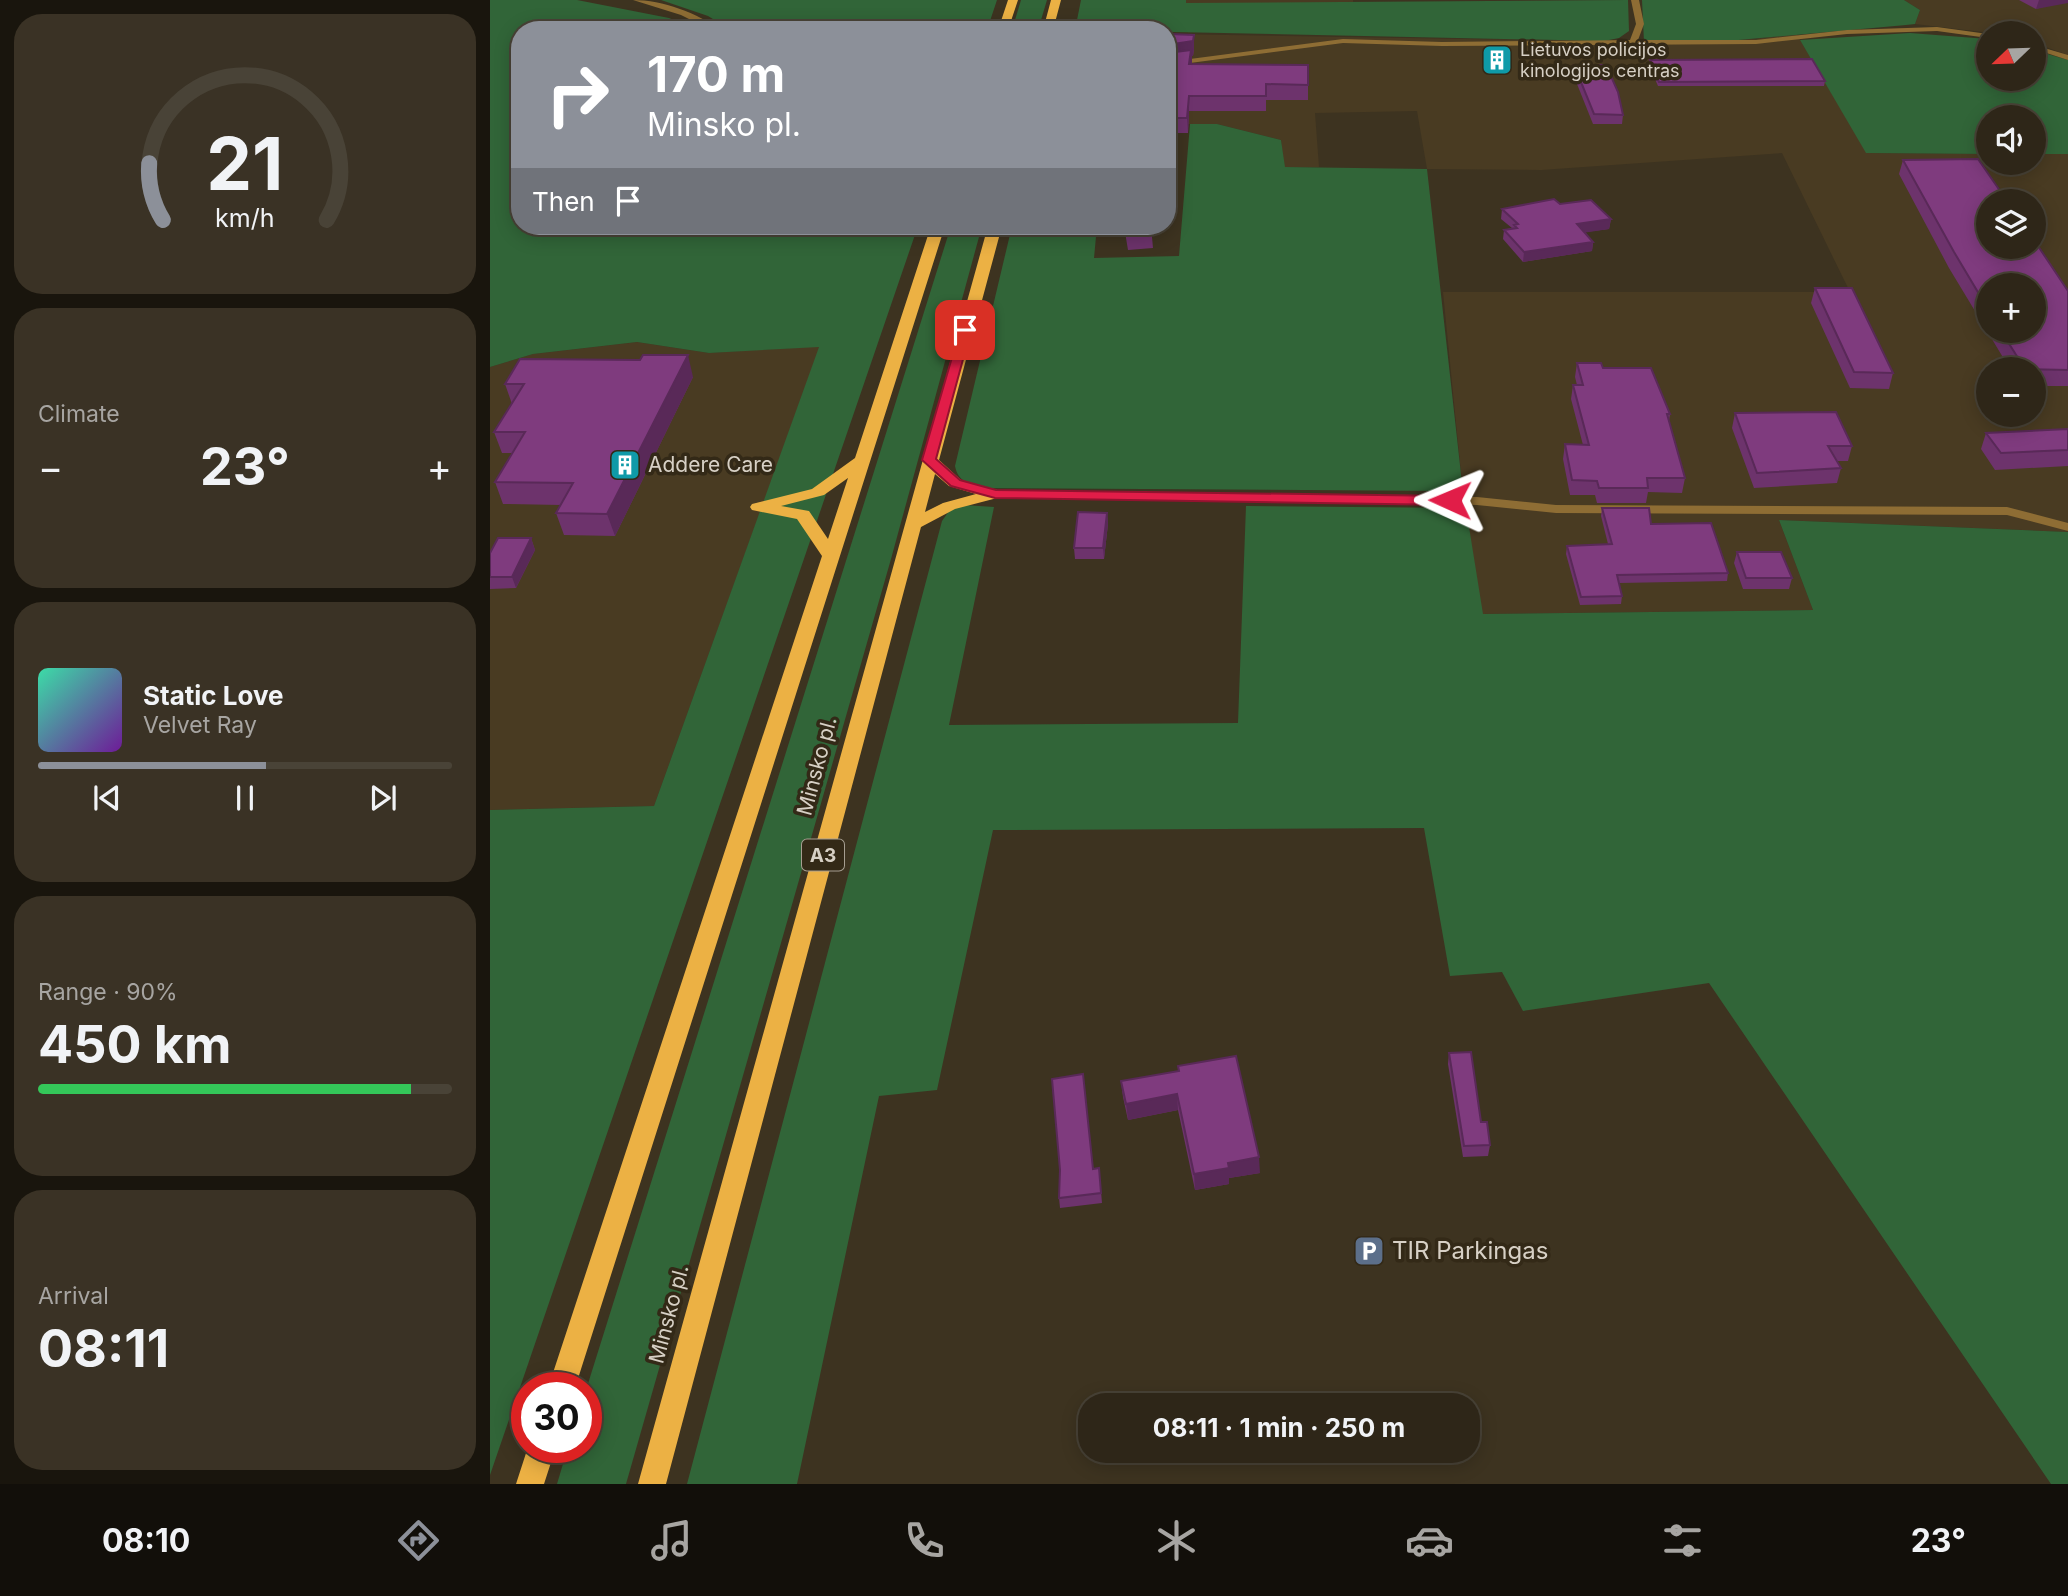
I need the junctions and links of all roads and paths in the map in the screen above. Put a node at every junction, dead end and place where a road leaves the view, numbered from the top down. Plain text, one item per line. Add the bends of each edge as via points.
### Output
1 (637, 0) edge
2 (1013, 0) edge
3 (1056, 0) edge
4 (1635, 0) edge
5 (700, 21) edge
6 (1006, 21) edge
7 (1050, 21) edge
8 (1976, 34) edge
9 (1635, 44) junction
10 (2046, 51) edge
11 (2068, 58) edge
12 (1176, 63) edge
13 (935, 235) edge
14 (992, 235) edge
15 (929, 460) junction
16 (861, 461) junction
17 (995, 494) junction
18 (911, 526) junction
19 (2068, 527) edge
20 (830, 555) junction
21 (566, 1372) edge
22 (537, 1463) edge
23 (530, 1484) edge
24 (652, 1484) edge

1 - 5 street
2 - 6 highway
3 - 7 highway
4 - 9 street via 1640,24
8 - 9 street via 1912,29 1756,42
9 - 12 street via 1343,41
10 - 11 street
13 - 16 highway
14 - 15 highway, Minsko pl. / A3
15 - 17 highway via 955,483
15 - 18 highway, Minsko pl. / A3
16 - 20 highway
16 - 20 highway via 818,492 758,507 803,515
17 - 18 highway via 949,506
17 - 19 street via 1477,501 1556,509 2007,512
18 - 24 highway, Minsko pl. / A3
20 - 21 highway
22 - 23 highway

